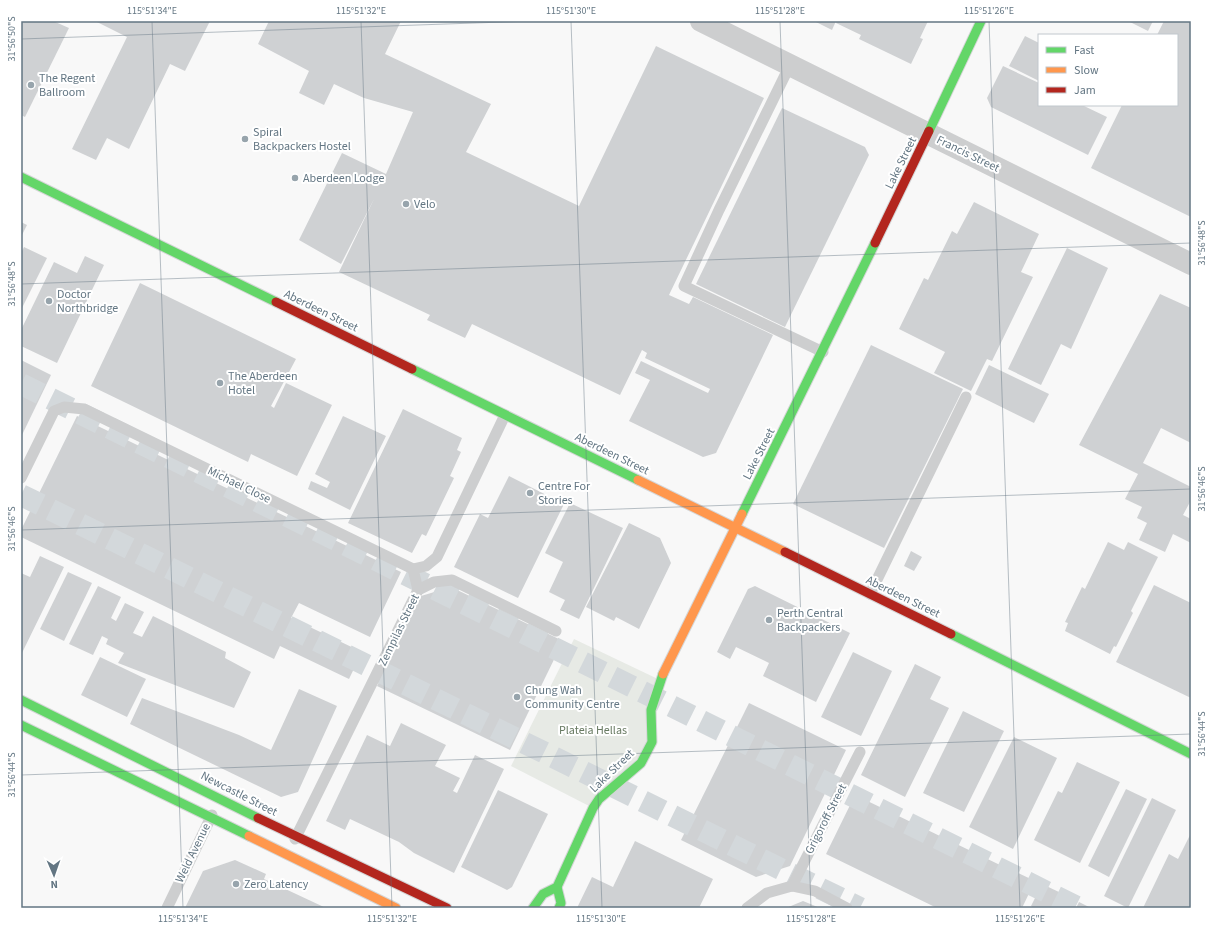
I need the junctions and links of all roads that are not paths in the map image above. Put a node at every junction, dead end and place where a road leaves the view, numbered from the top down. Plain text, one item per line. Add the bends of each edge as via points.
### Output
1 (701, 21) edge
2 (981, 21) edge
3 (790, 65) junction
4 (928, 134) junction
5 (21, 177) edge
6 (1191, 264) edge
7 (823, 352) junction
8 (966, 397) dead end
9 (505, 415) junction
10 (21, 478) edge
11 (735, 528) junction
12 (413, 569) junction
13 (418, 590) junction
14 (870, 594) junction
15 (556, 631) dead end
16 (21, 700) edge
17 (21, 725) edge
18 (860, 752) dead end
19 (1191, 754) edge
20 (220, 798) junction
21 (210, 818) junction
22 (296, 837) junction
23 (286, 856) junction
24 (792, 886) junction
25 (557, 887) junction
26 (167, 908) edge
27 (396, 908) edge
28 (447, 908) edge
29 (533, 908) edge
30 (559, 908) edge
31 (747, 908) edge
32 (847, 908) edge

1 - 3 street, Francis Street
2 - 4 street, Lake Street
3 - 4 street, Francis Street
3 - 7 lane via 684,286
4 - 6 street, Francis Street
4 - 7 street, Lake Street
5 - 9 street, Aberdeen Street
7 - 11 street, Lake Street
8 - 14 lane
9 - 11 street, Aberdeen Street
9 - 12 lane via 436,557 426,566
10 - 12 lane, Michael Close via 54,411 64,407 84,409
11 - 14 street, Aberdeen Street
11 - 25 street, Lake Street via 660,680 651,710 652,742 641,763 592,808
12 - 13 lane, Zempilas Street
13 - 15 lane via 434,582 452,580
13 - 22 lane, Zempilas Street
14 - 19 street, Aberdeen Street
16 - 20 street, Newcastle Street
17 - 21 street
18 - 24 lane, Grigoroff Street
20 - 21 lane, Weld Avenue
20 - 22 street, Newcastle Street
21 - 23 street
21 - 26 lane, Weld Avenue
22 - 23 lane, Zempilas Street
22 - 28 street, Newcastle Street
23 - 27 street
24 - 31 lane via 767,894
24 - 32 lane via 815,891
25 - 29 street via 543,894
25 - 30 street via 561,903

